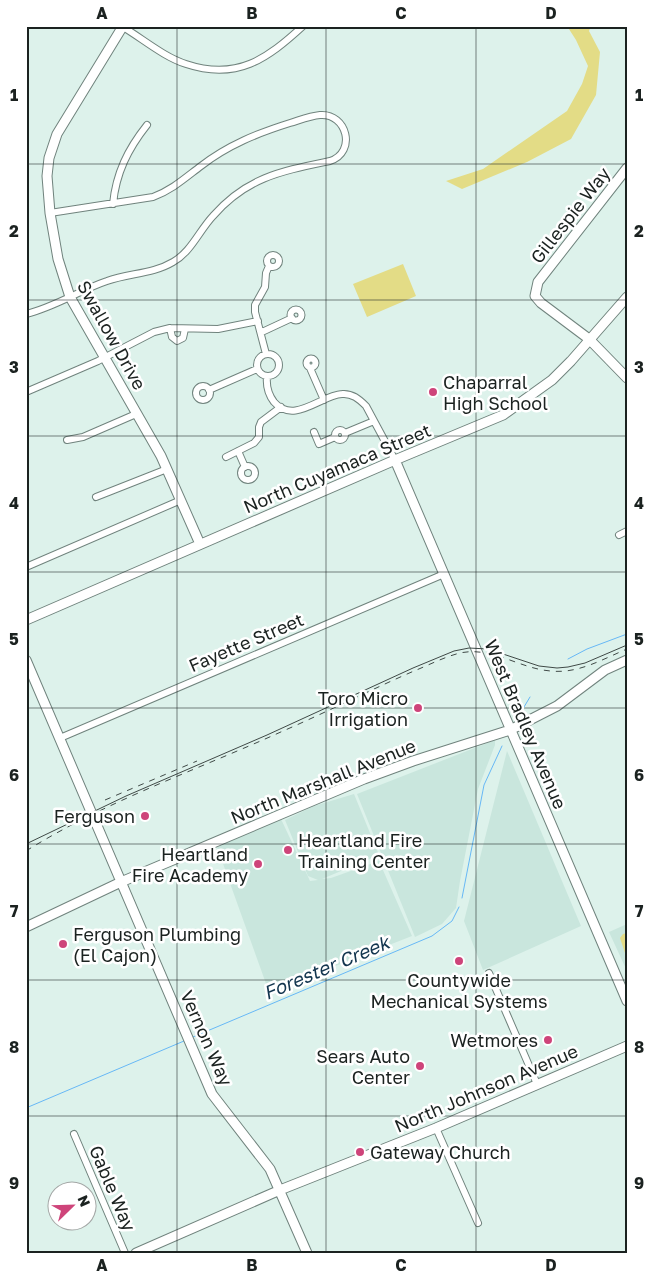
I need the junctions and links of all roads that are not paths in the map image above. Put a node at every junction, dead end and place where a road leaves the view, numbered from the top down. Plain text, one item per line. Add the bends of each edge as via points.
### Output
1 (123, 26) edge
2 (303, 26) edge
3 (147, 125) dead end
4 (627, 168) edge
5 (113, 204) junction
6 (50, 213) junction
7 (269, 266) dead end
8 (70, 297) junction
9 (627, 298) edge
10 (26, 314) edge
11 (292, 318) dead end
12 (258, 321) junction
13 (170, 328) junction
14 (185, 329) junction
15 (262, 332) junction
16 (589, 340) junction
17 (266, 354) junction
18 (104, 358) junction
19 (310, 368) dead end
20 (257, 369) junction
21 (267, 377) junction
22 (627, 378) edge
23 (209, 390) dead end
24 (26, 392) edge
25 (324, 400) junction
26 (280, 407) junction
27 (136, 414) junction
28 (374, 420) junction
29 (314, 432) dead end
30 (68, 440) dead end
31 (238, 451) junction
32 (226, 457) dead end
33 (395, 460) junction
34 (245, 467) dead end
35 (167, 469) junction
36 (96, 497) dead end
37 (181, 500) junction
38 (627, 532) edge
39 (619, 535) dead end
40 (200, 544) junction
41 (26, 567) edge
42 (444, 574) junction
43 (26, 620) edge
44 (26, 660) edge
45 (627, 660) edge
46 (510, 730) junction
47 (60, 738) junction
48 (121, 882) junction
49 (26, 928) edge
50 (489, 973) dead end
51 (627, 1001) edge
52 (627, 1046) edge
53 (537, 1084) junction
54 (436, 1128) junction
55 (74, 1134) dead end
56 (280, 1190) junction
57 (478, 1223) dead end
58 (125, 1253) edge
59 (136, 1253) edge
60 (307, 1253) edge

1 - 2 street via 185,64 216,69 242,67 258,61 274,52
1 - 6 main road, Swallow Drive via 57,134 47,176
3 - 5 street via 131,145 120,170
4 - 16 main road, Gillespie Way via 538,282 535,296 541,303
5 - 6 street
5 - 8 street via 166,192 237,143 266,130 320,115 337,120 346,134 344,152 334,160 276,173 233,197 214,215 195,242 173,262 152,271 106,281
6 - 8 main road, Swallow Drive via 58,259
7 - 12 street via 265,287 255,305
8 - 10 street
8 - 18 main road, Swallow Drive
9 - 16 main road, North Cuyamaca Street
11 - 15 street
12 - 14 street via 218,329
12 - 15 street
13 - 14 street
13 - 14 street via 172,337 177,341 183,338
13 - 18 street via 154,332
15 - 17 street
16 - 22 main road
16 - 33 main road, North Cuyamaca Street via 552,380 503,415
17 - 20 street via 258,360
17 - 21 street via 276,358 279,365 277,372
18 - 24 street
18 - 27 main road, Swallow Drive
19 - 25 street
20 - 21 street
20 - 23 street
21 - 26 street via 270,397
25 - 26 street via 298,410
25 - 28 street via 339,394 352,395 366,406
26 - 31 street via 261,422 259,437 254,443
27 - 30 street via 83,437
27 - 35 main road, Swallow Drive
28 - 29 street via 344,433 342,440 335,437 319,444
28 - 33 street
31 - 32 street
31 - 34 street
33 - 40 main road, North Cuyamaca Street
33 - 42 main road, West Bradley Avenue
35 - 36 street
35 - 37 main road, Swallow Drive
37 - 40 main road, Swallow Drive
37 - 41 street
38 - 39 street
40 - 43 main road, North Cuyamaca Street
42 - 46 main road, West Bradley Avenue
42 - 47 street, Fayette Street
44 - 47 main road, Vernon Way
45 - 46 main road, North Marshall Avenue via 605,670 557,706
46 - 48 main road, North Marshall Avenue via 364,779
46 - 51 main road, West Bradley Avenue
47 - 48 main road, Vernon Way
48 - 49 main road, North Marshall Avenue
48 - 56 main road, Vernon Way via 212,1094 270,1169
50 - 53 street
52 - 53 main road, North Johnson Avenue
53 - 54 main road, North Johnson Avenue
54 - 56 main road, North Johnson Avenue
54 - 57 street
55 - 58 street, Gable Way
56 - 59 main road, North Johnson Avenue
56 - 60 main road, Vernon Way

